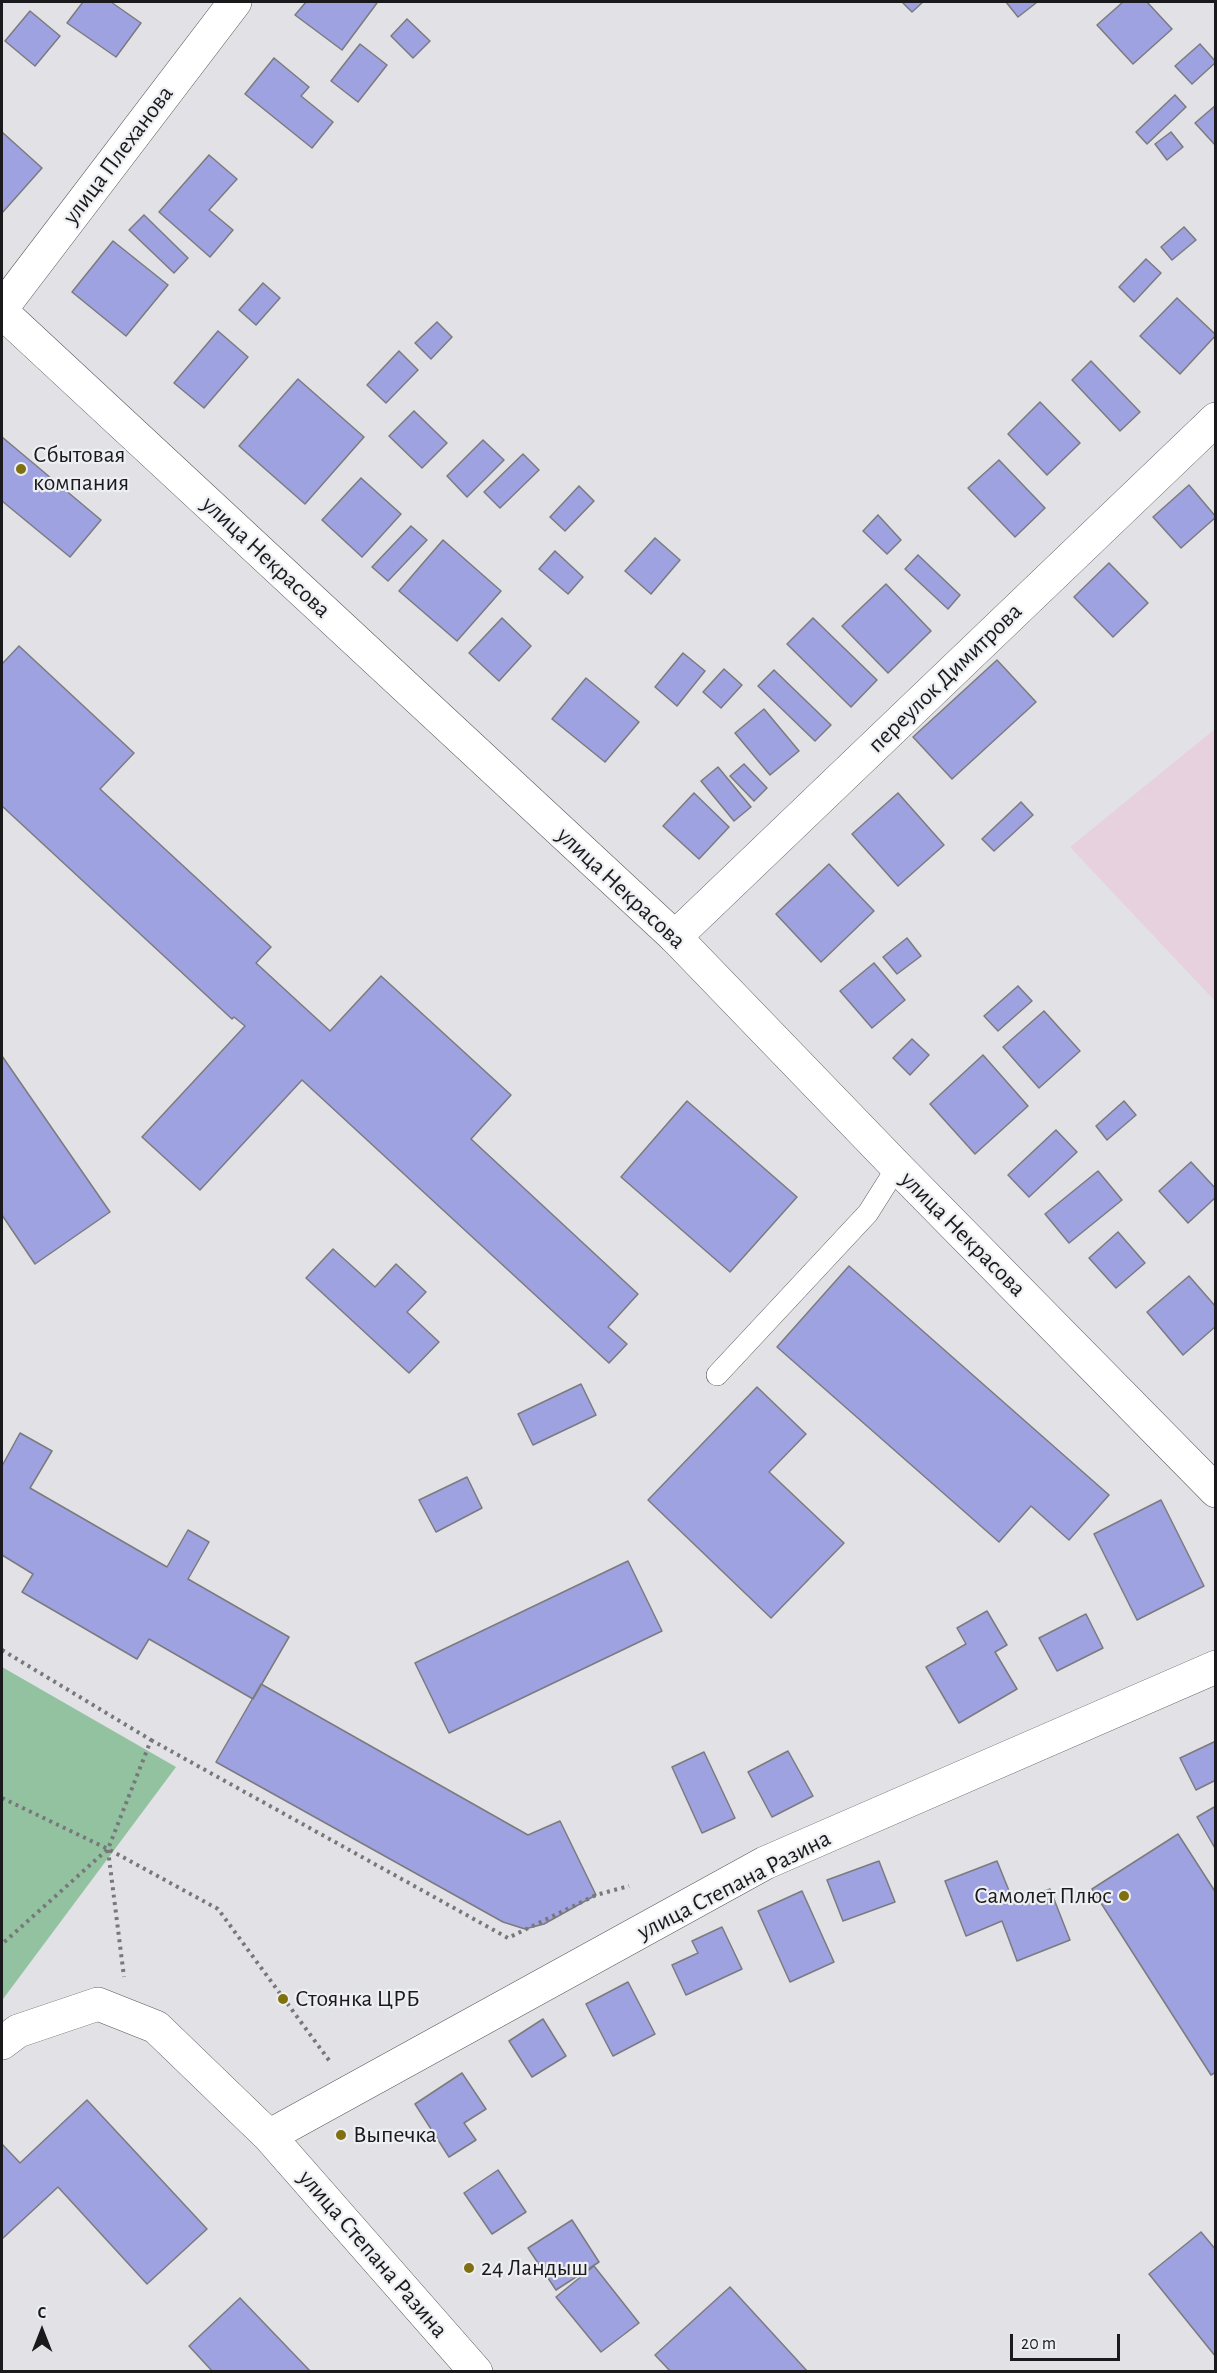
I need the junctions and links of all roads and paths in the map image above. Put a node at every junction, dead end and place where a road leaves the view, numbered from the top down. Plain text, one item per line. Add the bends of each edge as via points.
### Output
1 (235, 2) edge
2 (2, 310) edge
3 (1215, 419) edge
4 (675, 937) junction
5 (897, 1167) junction
6 (717, 1375) dead end
7 (1215, 1491) edge
8 (2, 1650) edge
9 (1215, 1667) edge
10 (151, 1740) junction
11 (2, 1798) edge
12 (108, 1849) junction
13 (629, 1886) dead end
14 (2, 1944) edge
15 (124, 1983) dead end
16 (2, 2043) edge
17 (352, 2091) junction
18 (269, 2136) junction
19 (476, 2372) edge

1 - 2 street, улица Плеханова
2 - 4 street, улица Некрасова
3 - 4 street, переулок Димитрова
4 - 5 street, улица Некрасова
5 - 6 lane via 868,1213
5 - 7 street, улица Некрасова
8 - 10 path
9 - 17 street, улица Степана Разина via 765,1863
10 - 12 path
10 - 13 path via 508,1938 596,1895
11 - 12 path
12 - 14 path
12 - 15 path
12 - 17 path via 218,1909
16 - 18 street, улица Степана Разина via 18,2031 98,2004 156,2027
17 - 18 street, улица Степана Разина
18 - 19 street, улица Степана Разина

